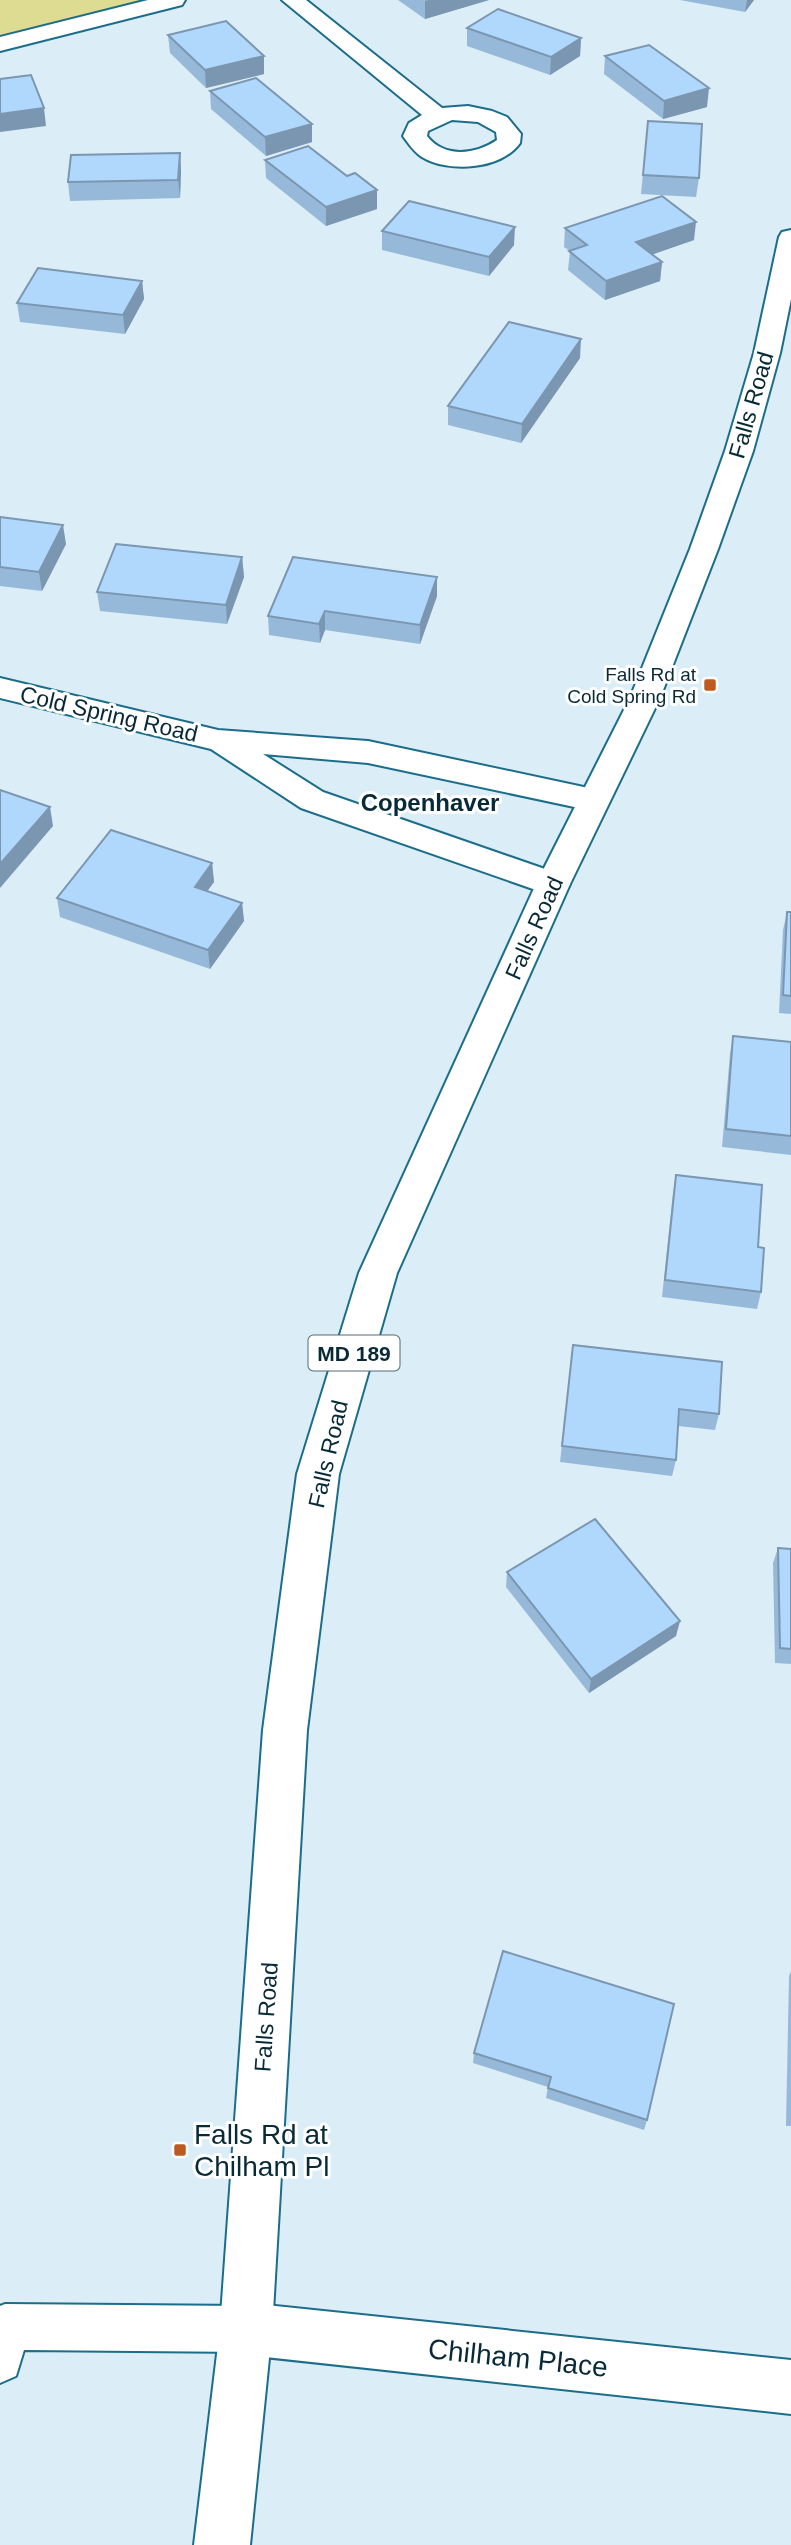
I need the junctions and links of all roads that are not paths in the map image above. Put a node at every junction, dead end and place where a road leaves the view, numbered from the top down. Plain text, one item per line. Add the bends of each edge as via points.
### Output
1 (174, 0) edge
2 (293, 0) edge
3 (0, 44) edge
4 (437, 116) dead end
5 (791, 237) edge
6 (0, 688) edge
7 (218, 740) junction
8 (593, 800) junction
9 (553, 884) junction
10 (246, 2329) junction
11 (2, 2340) edge
12 (791, 2387) edge
13 (222, 2545) edge

1 - 3 main road
2 - 4 main road
5 - 8 main road, Falls Road / MD 189 via 767,353 739,451 645,698
6 - 7 main road, Cold Spring Road
7 - 8 main road, Cold Spring Road via 368,752
7 - 9 main road, Cold Spring Road via 312,800
8 - 9 main road, Falls Road / MD 189
9 - 10 main road, Falls Road / MD 189 via 378,1273 318,1474 285,1730
10 - 11 lane
10 - 12 main road, Chilham Place
10 - 13 main road, Falls Road / MD 189

